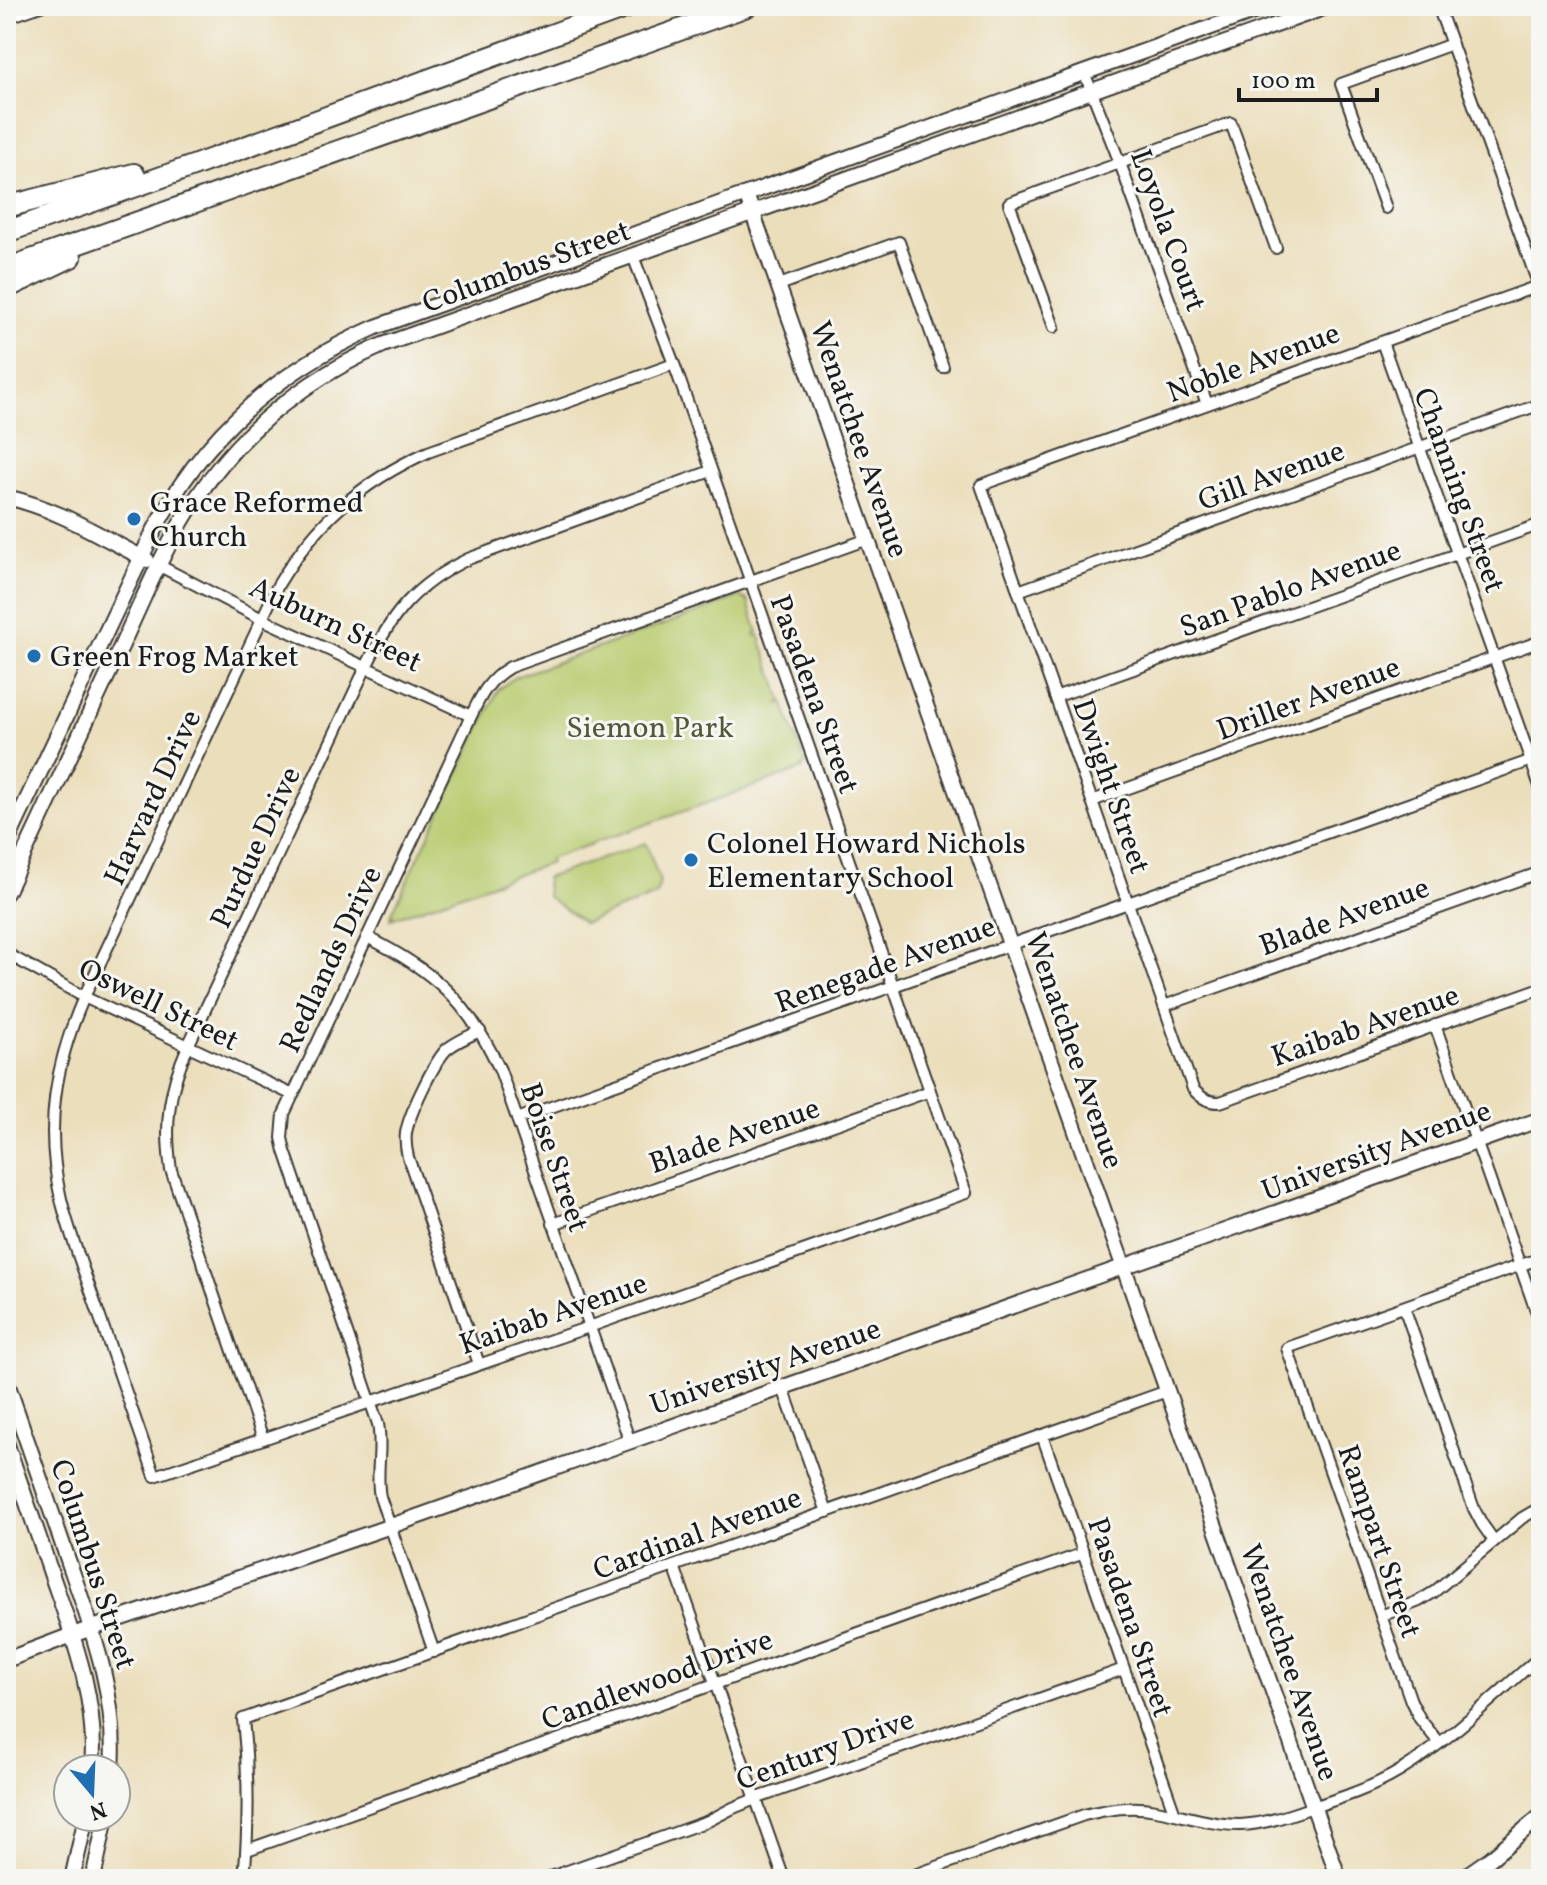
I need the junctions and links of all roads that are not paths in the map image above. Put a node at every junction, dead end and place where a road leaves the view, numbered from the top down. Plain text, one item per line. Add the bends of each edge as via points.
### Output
1 (41, 6) edge
2 (630, 6) edge
3 (747, 6) edge
4 (1270, 6) edge
5 (1329, 6) edge
6 (1438, 6) edge
7 (6, 18) edge
8 (1452, 44) junction
9 (1084, 72) junction
10 (1092, 91) junction
11 (1120, 163) junction
12 (193, 166) junction
13 (746, 194) junction
14 (6, 207) edge
15 (1386, 208) dead end
16 (753, 212) junction
17 (145, 218) junction
18 (6, 232) edge
19 (1276, 248) dead end
20 (633, 256) junction
21 (6, 269) edge
22 (779, 285) junction
23 (1540, 285) edge
24 (6, 288) edge
25 (1054, 327) dead end
26 (1382, 342) junction
27 (674, 364) junction
28 (943, 367) dead end
29 (1207, 404) junction
30 (1541, 404) edge
31 (1420, 448) junction
32 (711, 471) junction
33 (981, 485) joint
34 (6, 497) edge
35 (1541, 524) edge
36 (868, 539) junction
37 (1457, 554) junction
38 (142, 557) junction
39 (160, 566) junction
40 (749, 581) junction
41 (1018, 591) junction
42 (262, 619) junction
43 (1541, 641) edge
44 (1494, 658) junction
45 (366, 667) junction
46 (1055, 697) junction
47 (471, 716) junction
48 (1536, 759) edge
49 (1541, 789) edge
50 (1092, 801) junction
51 (6, 844) edge
52 (1541, 872) edge
53 (6, 893) edge
54 (1128, 903) junction
55 (367, 937) junction
56 (1010, 945) junction
57 (6, 953) edge
58 (893, 986) junction
59 (1541, 988) edge
60 (84, 997) junction
61 (1164, 1006) junction
62 (1435, 1025) junction
63 (480, 1031) junction
64 (188, 1046) junction
65 (930, 1091) junction
66 (293, 1095) junction
67 (1205, 1099) joint
68 (517, 1119) junction
69 (1541, 1119) edge
70 (1477, 1141) junction
71 (966, 1193) joint
72 (553, 1224) junction
73 (1541, 1258) edge
74 (1520, 1265) junction
75 (1124, 1267) junction
76 (1404, 1307) junction
77 (1541, 1325) edge
78 (589, 1327) junction
79 (479, 1364) junction
80 (6, 1380) edge
81 (783, 1388) junction
82 (1167, 1391) junction
83 (371, 1402) junction
84 (1042, 1435) junction
85 (263, 1439) junction
86 (6, 1442) edge
87 (630, 1442) junction
88 (155, 1476) joint
89 (1541, 1507) edge
90 (827, 1512) junction
91 (391, 1526) junction
92 (1494, 1541) junction
93 (1084, 1553) junction
94 (674, 1566) junction
95 (1381, 1616) junction
96 (92, 1628) junction
97 (72, 1635) junction
98 (434, 1652) junction
99 (1541, 1656) edge
100 (6, 1660) edge
101 (1124, 1669) junction
102 (715, 1684) junction
103 (1439, 1743) junction
104 (92, 1753) edge
105 (112, 1753) edge
106 (755, 1799) junction
107 (1314, 1807) junction
108 (1175, 1814) junction
109 (1541, 1816) edge
110 (82, 1833) edge
111 (103, 1833) edge
112 (247, 1850) junction
113 (72, 1879) edge
114 (93, 1879) edge
115 (244, 1879) edge
116 (545, 1879) edge
117 (784, 1879) edge
118 (903, 1879) edge
119 (1339, 1879) edge
120 (1461, 1879) edge

1 - 7 street
2 - 12 highway
3 - 17 highway
4 - 9 main road, Columbus Street
5 - 10 main road, Columbus Street
6 - 8 street
8 - 15 street via 1341,84
8 - 23 street
9 - 10 street, Loyola Court
9 - 13 main road, Columbus Street
10 - 11 street, Loyola Court
10 - 16 main road, Columbus Street
11 - 19 street via 1231,123
11 - 25 street via 1009,203
11 - 29 street, Loyola Court
12 - 14 highway via 132,175
12 - 18 highway
13 - 16 main road, Wenatchee Avenue
13 - 38 main road, Columbus Street via 376,327 323,352 274,385 211,445 172,499
16 - 20 main road, Columbus Street
16 - 22 main road, Wenatchee Avenue
17 - 21 highway
17 - 24 highway
20 - 27 street, Pasadena Street
20 - 39 main road, Columbus Street via 383,345 309,384 226,458 189,509
22 - 28 street via 899,242
22 - 36 main road, Wenatchee Avenue
23 - 26 street, Noble Avenue
26 - 29 street, Noble Avenue
26 - 31 street, Channing Street
27 - 32 street, Pasadena Street
27 - 42 street, Harvard Drive via 428,452 382,475 342,505 306,543
29 - 33 street, Noble Avenue
30 - 31 street, Gill Avenue
31 - 37 street, Channing Street
31 - 41 street, Gill Avenue
32 - 40 street, Pasadena Street
32 - 45 street, Purdue Drive via 451,567 400,609
33 - 41 street, Dwight Street
34 - 38 main road, Auburn Street via 58,513
35 - 37 street, San Pablo Avenue
36 - 40 street, Redlands Drive
36 - 56 main road, Wenatchee Avenue
37 - 44 street, Channing Street
37 - 46 street, San Pablo Avenue
38 - 39 main road, Auburn Street
38 - 51 main road, Columbus Street
39 - 42 street, Auburn Street
39 - 53 main road, Columbus Street
40 - 47 street, Redlands Drive via 510,667 491,681
40 - 58 street, Pasadena Street
41 - 46 street, Dwight Street
42 - 45 street, Auburn Street
42 - 60 street, Harvard Drive
43 - 44 street, Driller Avenue
44 - 48 street, Channing Street
44 - 50 street, Driller Avenue
45 - 47 street, Auburn Street
45 - 64 street, Purdue Drive
46 - 50 street, Dwight Street
47 - 55 street, Redlands Drive
48 - 49 street, Channing Street
48 - 54 street, Renegade Avenue
50 - 54 street, Dwight Street
52 - 61 street, Blade Avenue
54 - 56 street, Renegade Avenue
54 - 61 street, Dwight Street
55 - 63 street, Boise Street via 431,975
55 - 66 street, Redlands Drive
56 - 58 street, Renegade Avenue
56 - 75 main road, Wenatchee Avenue
57 - 60 street, Oswell Street
58 - 65 street, Pasadena Street
58 - 68 street, Renegade Avenue
59 - 62 street, Kaibab Avenue
60 - 64 street, Oswell Street
60 - 88 street, Harvard Drive via 58,1073 56,1175
61 - 67 street, Dwight Street via 1193,1089
62 - 67 street, Kaibab Avenue via 1220,1102
62 - 70 street
63 - 68 street, Boise Street
63 - 79 street via 458,1041 440,1058 409,1119 406,1146
64 - 66 street, Oswell Street
64 - 85 street, Purdue Drive via 168,1111 171,1170
65 - 71 street, Pasadena Street
65 - 72 street, Blade Avenue
66 - 83 street, Redlands Drive via 282,1125 285,1151
68 - 72 street, Boise Street
69 - 70 main road, University Avenue
70 - 74 street
70 - 75 main road, University Avenue
71 - 78 street, Kaibab Avenue
72 - 78 street, Boise Street
73 - 74 street
74 - 76 street
74 - 77 street
75 - 81 main road, University Avenue
75 - 82 main road, Wenatchee Avenue
76 - 92 street via 1474,1509
76 - 95 street, Rampart Street via 1287,1348
78 - 79 street, Kaibab Avenue
78 - 87 street, Boise Street
79 - 83 street, Kaibab Avenue
80 - 96 main road, Columbus Street
81 - 87 main road, University Avenue
81 - 90 street
82 - 84 street, Cardinal Avenue
82 - 107 main road, Wenatchee Avenue
83 - 85 street, Kaibab Avenue
83 - 91 street, Redlands Drive via 381,1436 378,1484
84 - 90 street, Cardinal Avenue
84 - 93 street, Pasadena Street
85 - 88 street, Kaibab Avenue
86 - 97 main road, Columbus Street
87 - 91 main road, University Avenue
89 - 92 street
90 - 94 street, Cardinal Avenue
91 - 96 main road, University Avenue
91 - 98 street, Redlands Drive
92 - 95 street via 1434,1592
93 - 101 street, Pasadena Street
93 - 102 street, Candlewood Drive
94 - 98 street, Cardinal Avenue
94 - 102 street
95 - 103 street, Rampart Street via 1411,1701
96 - 97 main road, University Avenue
96 - 105 main road, Columbus Street via 110,1700
97 - 100 main road, University Avenue
97 - 104 main road, Columbus Street via 90,1703
98 - 112 street, Cardinal Avenue via 243,1719
99 - 103 street
101 - 106 street, Century Drive
101 - 108 street, Pasadena Street
102 - 106 street
102 - 112 street, Candlewood Drive
103 - 107 street via 1376,1783
106 - 116 street, Century Drive
106 - 117 street
107 - 108 street via 1273,1821 1237,1825
107 - 119 main road, Wenatchee Avenue
108 - 118 street via 1101,1810
109 - 120 main road
110 - 113 main road
111 - 114 main road
112 - 115 street

